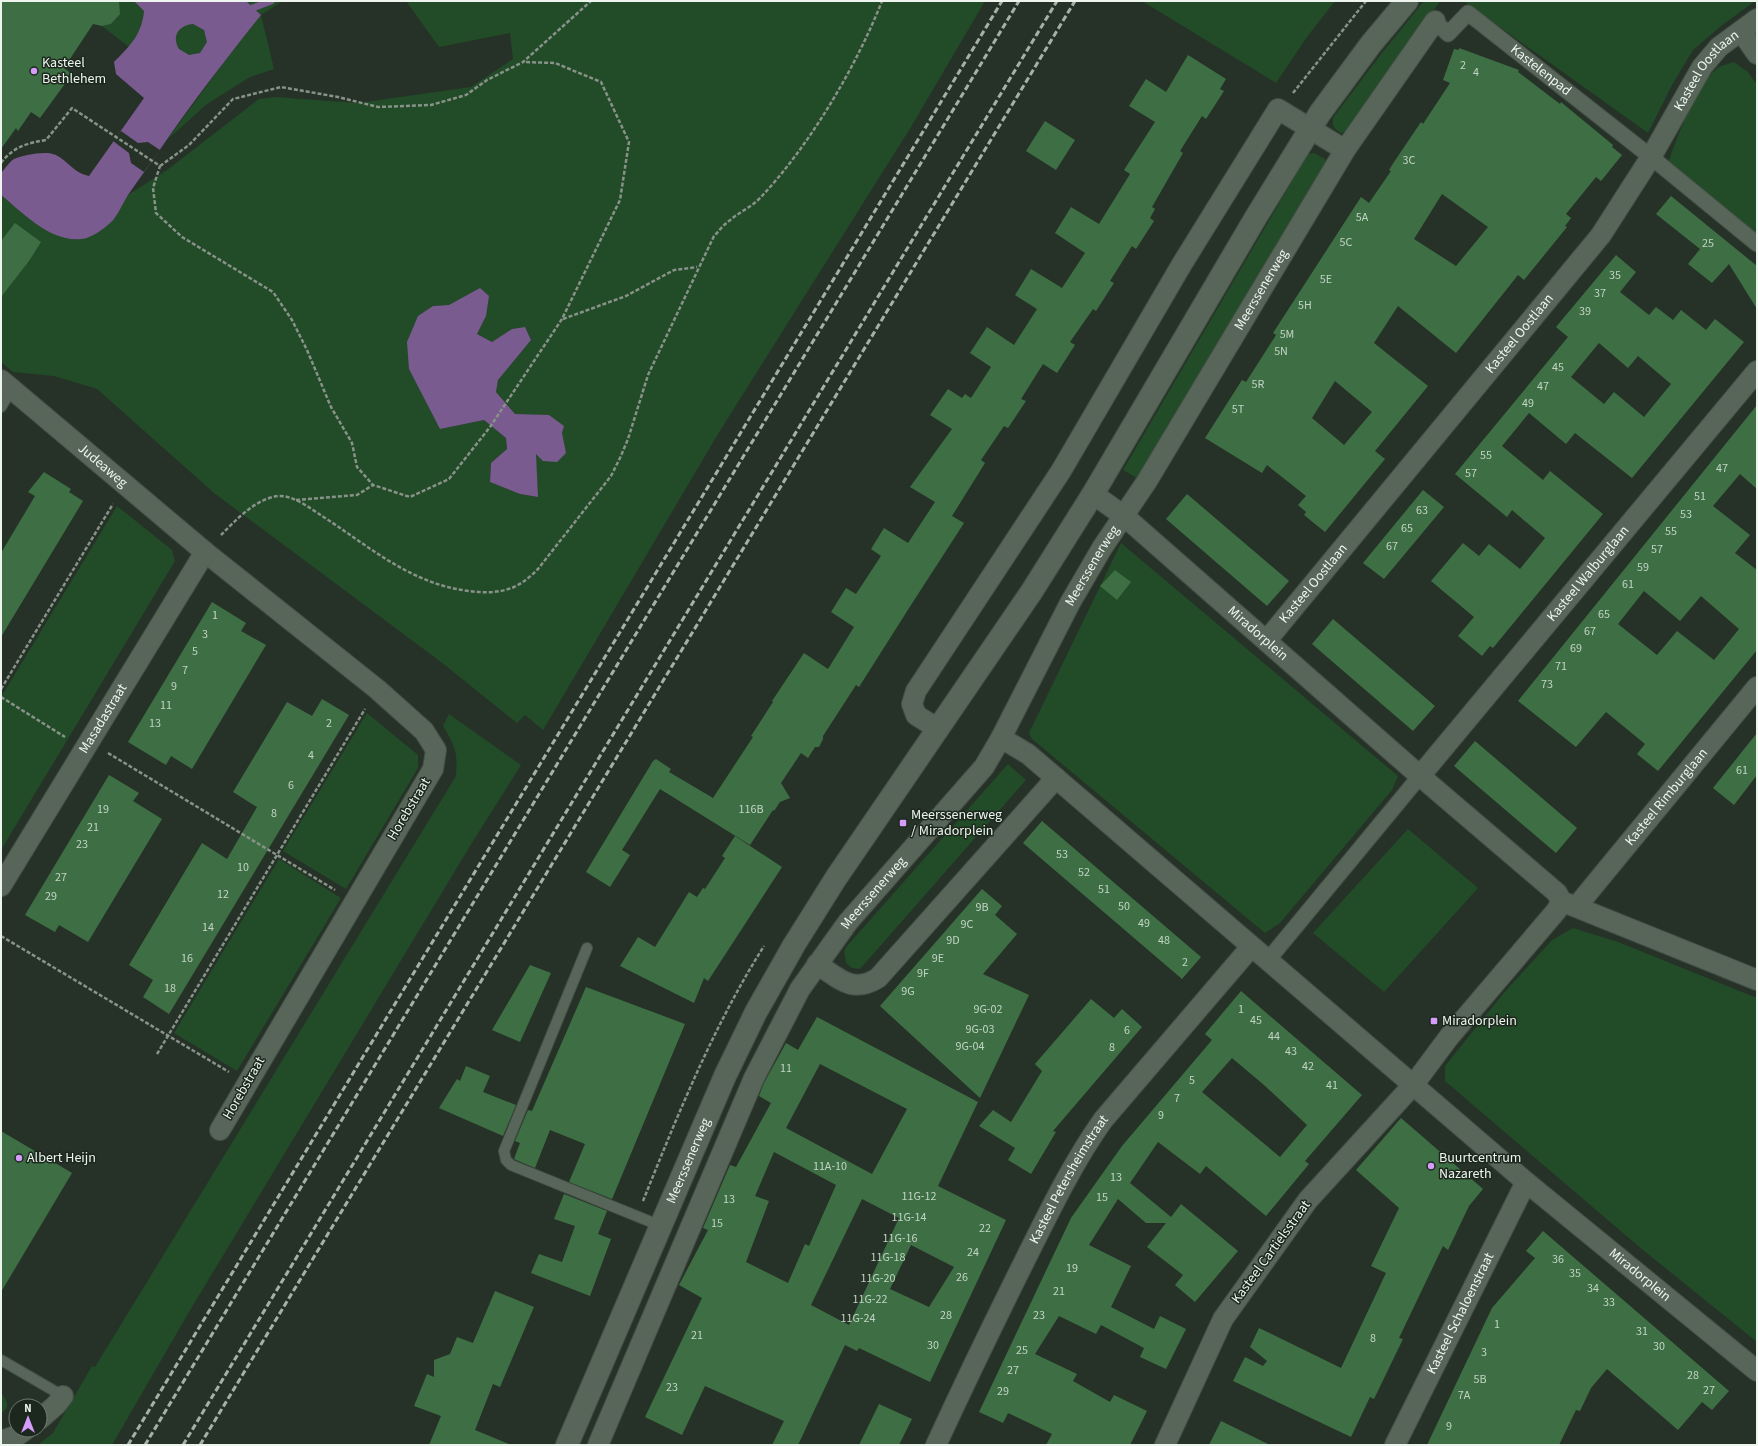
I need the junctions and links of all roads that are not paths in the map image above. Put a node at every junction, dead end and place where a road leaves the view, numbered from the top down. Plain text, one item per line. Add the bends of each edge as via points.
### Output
1 (1407, 1) edge
2 (1757, 19) edge
3 (1435, 21) joint
4 (1741, 31) junction
5 (1757, 54) edge
6 (1309, 130) junction
7 (1345, 150) junction
8 (1651, 157) junction
9 (1757, 244) edge
10 (1757, 371) edge
11 (7, 384) edge
12 (1, 407) edge
13 (1093, 494) junction
14 (1124, 516) junction
15 (205, 552) junction
16 (1267, 640) junction
17 (1757, 687) edge
18 (938, 729) junction
19 (1001, 738) junction
20 (1420, 776) junction
21 (1056, 778) junction
22 (1, 886) edge
23 (1569, 904) junction
24 (1251, 947) junction
25 (587, 948) dead end
26 (1268, 960) junction
27 (817, 964) junction
28 (1757, 980) edge
29 (1414, 1084) junction
30 (220, 1130) dead end
31 (1526, 1182) junction
32 (661, 1226) junction
33 (1, 1360) edge
34 (1757, 1371) edge
35 (63, 1396) joint
36 (48, 1412) edge
37 (567, 1445) edge
38 (598, 1445) edge
39 (936, 1445) edge
40 (1165, 1445) edge
41 (1395, 1445) edge

1 - 6 street, Meerssenerweg via 1349,73
2 - 4 street, Kasteel Oostlaan
3 - 7 street, Meerssenerweg
3 - 8 street, Kastelenpad via 1448,34 1468,13
4 - 5 street
4 - 8 street, Kasteel Oostlaan via 1719,47 1702,67
6 - 7 street
6 - 13 street, Meerssenerweg
6 - 18 street via 1278,109 1182,264 1061,471 916,691 912,704 916,715
7 - 14 street, Meerssenerweg
8 - 9 street
8 - 16 street, Kasteel Oostlaan via 1601,235
10 - 20 street, Kasteel Walburglaan
11 - 12 lane
11 - 15 street, Judeaweg
13 - 14 street, Miradorplein
13 - 18 street, Meerssenerweg via 1032,591
14 - 16 street, Miradorplein
14 - 19 street, Meerssenerweg via 1102,548 1070,604
15 - 22 street, Masadastraat
15 - 30 street, Horebstraat via 377,690 424,732 436,750 433,769
16 - 20 street, Miradorplein
17 - 23 street, Kasteel Rimburglaan
18 - 32 street, Meerssenerweg via 836,878 756,1012 725,1076
19 - 21 street, Miradorplein via 1028,754
19 - 27 street, Meerssenerweg via 977,775 848,922
20 - 23 street, Miradorplein
20 - 26 street
21 - 24 street, Miradorplein
21 - 27 street via 878,978 864,985 854,985 837,978
23 - 28 street, Miradorplein
23 - 29 street via 1557,910 1449,1037
24 - 26 street, Miradorplein
24 - 39 street, Kasteel Petersheimstraat via 1103,1120 1088,1141 999,1311
25 - 32 lane via 504,1151 506,1160 511,1165
26 - 29 street, Miradorplein
27 - 38 street, Meerssenerweg via 800,989 754,1078
29 - 31 street, Miradorplein
29 - 40 street, Kasteel Cartielsstraat via 1308,1200 1223,1319
31 - 34 street, Miradorplein
31 - 41 street, Kasteel Schaloenstraat
32 - 37 street, Meerssenerweg
33 - 35 lane
35 - 36 street

